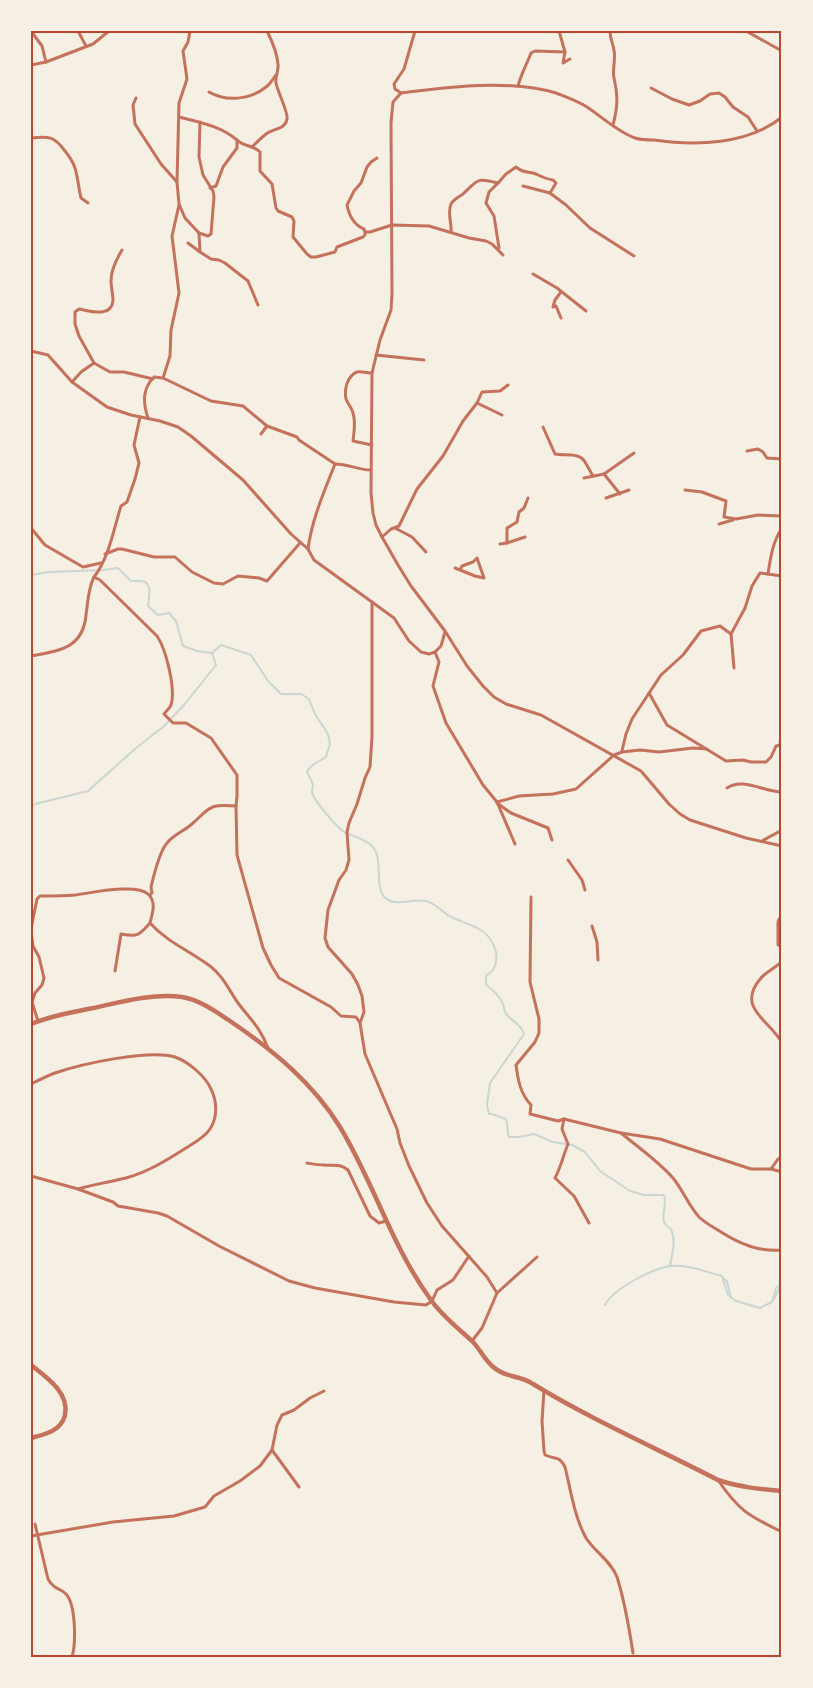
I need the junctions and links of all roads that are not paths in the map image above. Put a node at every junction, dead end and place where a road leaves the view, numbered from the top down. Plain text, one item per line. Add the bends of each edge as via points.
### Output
1 (78, 31) edge
2 (109, 31) edge
3 (190, 31) edge
4 (267, 31) edge
5 (415, 31) edge
6 (559, 31) edge
7 (610, 31) edge
8 (746, 31) edge
9 (31, 32) edge
10 (86, 46) junction
11 (782, 51) edge
12 (565, 52) junction
13 (570, 59) dead end
14 (46, 62) junction
15 (31, 65) edge
16 (276, 74) junction
17 (518, 86) junction
18 (651, 88) dead end
19 (209, 92) dead end
20 (401, 93) junction
21 (136, 98) dead end
22 (179, 117) junction
23 (782, 117) edge
24 (200, 122) junction
25 (612, 125) junction
26 (757, 131) junction
27 (31, 138) edge
28 (237, 140) junction
29 (252, 147) junction
30 (377, 158) dead end
31 (177, 182) junction
32 (498, 183) junction
33 (523, 186) dead end
34 (210, 188) junction
35 (550, 193) junction
36 (88, 203) dead end
37 (179, 204) junction
38 (392, 225) junction
39 (365, 232) junction
40 (451, 232) junction
41 (199, 233) junction
42 (188, 243) dead end
43 (122, 250) dead end
44 (499, 250) junction
45 (200, 252) junction
46 (503, 255) dead end
47 (634, 256) dead end
48 (533, 274) dead end
49 (561, 292) junction
50 (258, 305) dead end
51 (586, 312) dead end
52 (561, 318) dead end
53 (31, 351) edge
54 (376, 356) junction
55 (424, 360) dead end
56 (94, 363) junction
57 (372, 373) junction
58 (163, 378) junction
59 (153, 379) junction
60 (72, 382) junction
61 (508, 385) dead end
62 (477, 403) junction
63 (502, 415) dead end
64 (140, 417) junction
65 (148, 418) junction
66 (267, 426) junction
67 (543, 427) dead end
68 (261, 434) dead end
69 (372, 445) junction
70 (747, 451) dead end
71 (634, 452) dead end
72 (782, 460) edge
73 (335, 464) junction
74 (371, 470) junction
75 (604, 474) junction
76 (593, 476) junction
77 (584, 478) dead end
78 (629, 490) dead end
79 (685, 490) dead end
80 (620, 494) junction
81 (725, 495) dead end
82 (528, 498) dead end
83 (606, 498) dead end
84 (726, 501) junction
85 (782, 516) edge
86 (736, 519) junction
87 (719, 524) dead end
88 (31, 528) edge
89 (394, 528) junction
90 (782, 529) edge
91 (382, 537) junction
92 (525, 537) dead end
93 (300, 543) junction
94 (507, 543) junction
95 (500, 544) dead end
96 (308, 549) junction
97 (426, 552) dead end
98 (105, 554) junction
99 (102, 563) junction
100 (455, 568) dead end
101 (460, 570) junction
102 (768, 574) junction
103 (94, 576) junction
104 (782, 576) edge
105 (372, 602) junction
106 (445, 631) junction
107 (732, 634) junction
108 (435, 652) junction
109 (31, 656) edge
110 (734, 668) dead end
111 (649, 693) junction
112 (780, 732) dead end
113 (781, 745) edge
114 (707, 749) junction
115 (622, 752) junction
116 (614, 755) junction
117 (728, 788) dead end
118 (782, 792) edge
119 (497, 802) junction
120 (236, 806) junction
121 (782, 830) edge
122 (552, 840) dead end
123 (762, 842) junction
124 (515, 844) dead end
125 (782, 846) edge
126 (568, 860) dead end
127 (584, 890) dead end
128 (150, 895) junction
129 (531, 897) dead end
130 (780, 919) dead end
131 (150, 923) junction
132 (592, 926) dead end
133 (31, 931) edge
134 (782, 947) edge
135 (598, 960) dead end
136 (782, 961) edge
137 (115, 971) dead end
138 (38, 1021) junction
139 (360, 1023) junction
140 (31, 1024) edge
141 (782, 1043) edge
142 (268, 1048) junction
143 (31, 1084) edge
144 (564, 1119) junction
145 (620, 1133) junction
146 (782, 1157) edge
147 (307, 1163) dead end
148 (771, 1169) junction
149 (782, 1172) edge
150 (31, 1176) edge
151 (78, 1189) junction
152 (386, 1221) junction
153 (589, 1223) dead end
154 (782, 1250) edge
155 (469, 1256) junction
156 (537, 1257) dead end
157 (497, 1293) junction
158 (432, 1301) junction
159 (472, 1342) junction
160 (31, 1365) edge
161 (544, 1391) junction
162 (324, 1392) dead end
163 (31, 1438) edge
164 (272, 1450) junction
165 (718, 1480) junction
166 (299, 1487) dead end
167 (782, 1491) edge
168 (35, 1524) dead end
169 (782, 1532) edge
170 (31, 1536) edge
171 (38, 1536) junction
172 (633, 1653) dead end
173 (72, 1657) edge

1 - 10 street
2 - 10 street
3 - 22 street via 183,52 187,79 179,103
4 - 16 street via 276,55
5 - 20 street via 404,69 394,84
6 - 12 street
7 - 25 street via 618,98
8 - 11 street
9 - 14 street via 42,46
10 - 14 street
12 - 13 street via 563,63
12 - 17 street via 531,53
14 - 15 street
16 - 19 street via 267,86 245,97 224,98
16 - 29 street via 287,120 282,128 267,133
17 - 20 street
17 - 25 street via 555,93 585,106
18 - 26 street via 689,105 710,94 720,93 748,117
20 - 38 street via 393,102 391,123
21 - 31 street via 133,105 135,124
22 - 24 street
22 - 31 street
23 - 26 street
24 - 28 street via 229,133
24 - 34 street via 199,157
25 - 26 street via 635,138 666,142 708,142
27 - 36 street via 59,142 74,161 81,198
28 - 29 street
28 - 34 street via 237,148 223,167 216,186
29 - 39 street via 260,152 260,171 272,184 276,208 292,217 294,237 307,254 316,258 335,252 337,247 363,237
30 - 39 street via 367,168 347,205 353,221
31 - 37 street
32 - 35 street via 516,167 553,180 556,183
32 - 40 street via 481,179 455,199 450,212
32 - 44 street via 489,192 486,203 494,216
33 - 35 street
34 - 41 street via 214,197 212,230 208,236
35 - 47 street via 590,228
37 - 41 street via 185,218
37 - 58 street via 172,236 179,293 171,330 170,356
38 - 39 street
38 - 40 street via 429,226
38 - 54 street via 392,294
40 - 44 street via 486,241
41 - 45 street
42 - 45 street
43 - 56 street via 112,272 113,301 109,310 98,313 79,309 75,312 79,336
44 - 46 street
45 - 50 street via 225,263 248,281
48 - 49 street
49 - 51 street
49 - 52 street via 553,307 556,306
53 - 60 street via 48,354
54 - 55 street
54 - 57 street
56 - 59 street via 110,372
56 - 60 street
57 - 69 street
57 - 69 street via 355,373 346,387 346,399 355,424 353,440
58 - 59 street
58 - 66 street via 210,401 243,406
59 - 65 street via 144,398
60 - 64 street via 107,407
61 - 62 street via 500,391 482,392
62 - 63 street
62 - 89 street via 417,489 399,526
64 - 65 street
64 - 98 street via 134,445 139,463 135,479 127,502 121,506
65 - 93 street via 178,427 230,468
66 - 68 street
66 - 73 street via 297,437
67 - 76 street via 555,454 574,454 581,458
69 - 74 street
70 - 72 street via 758,449 768,458
71 - 75 street
73 - 74 street
73 - 96 street via 324,488
74 - 91 street via 372,508
75 - 76 street
75 - 80 street
76 - 77 street
78 - 80 street
79 - 84 street
80 - 83 street
81 - 84 street
82 - 94 street via 517,522 507,528
84 - 86 street via 724,517
85 - 86 street via 758,515
86 - 87 street
88 - 99 street via 45,545 83,567
89 - 91 street
89 - 97 street via 412,537
90 - 102 street via 772,552
91 - 106 street via 411,586
92 - 94 street
93 - 96 street
93 - 98 street via 267,581 238,576 222,584 192,572 175,557 154,557 122,549
94 - 95 street
96 - 105 street via 320,565
98 - 99 street
99 - 103 street
100 - 101 street
101 - 101 street via 477,558 484,578 475,576
102 - 104 street
102 - 107 street via 760,573 752,586
103 - 109 street via 79,636 70,646 58,651
103 - 120 street via 160,640 173,689 171,706 164,714 173,723 186,723 211,738 237,775
105 - 108 street via 394,618 409,641 421,652
105 - 139 street via 370,767 347,832 349,860 328,910 325,928 328,947 358,985 364,1012
106 - 108 street via 441,646
106 - 116 street via 467,666 494,697 541,715
107 - 110 street
107 - 111 street via 720,626 701,631 683,655 660,675
108 - 119 street via 440,662 433,686 446,723 483,785
111 - 114 street via 664,722
111 - 115 street via 632,720
112 - 113 street
113 - 114 street via 776,746 768,761 762,762 726,761
114 - 115 street
115 - 116 street
116 - 119 street via 576,789
116 - 123 street via 641,771 670,804 690,820
117 - 118 street via 741,783
119 - 122 street via 511,813 548,828
119 - 124 street
120 - 128 street via 214,805 167,842
120 - 139 street via 239,867 270,965 280,978 341,1016 356,1017
121 - 123 street
123 - 125 street
126 - 127 street via 582,880
128 - 131 street via 154,903
128 - 133 street via 117,889 40,896
129 - 144 street via 530,982 539,1033 516,1064 518,1083 531,1105 530,1114
130 - 134 street via 778,945
131 - 137 street via 139,935 120,934
131 - 142 street via 166,939 202,960 223,979 259,1028
132 - 135 street via 598,942
133 - 138 street via 44,978 32,1002
136 - 141 street via 761,978 752,996 756,1014
138 - 140 street
138 - 142 street via 143,998 184,998 209,1007
139 - 155 street via 365,1054 409,1166 442,1226
142 - 152 street via 300,1076 329,1109
143 - 151 street via 55,1073 83,1066 149,1055 175,1057 203,1078 210,1088 215,1119 210,1130 198,1140 162,1164 125,1178
144 - 145 street
144 - 153 street via 562,1129 568,1144 555,1178 574,1196
145 - 148 street via 668,1141 751,1169
145 - 154 street via 675,1180 690,1206 706,1223 747,1245 768,1251
146 - 148 street
147 - 152 street via 344,1166 370,1216 379,1223
148 - 149 street
150 - 151 street
151 - 158 street via 118,1206 167,1216 289,1281 421,1306
152 - 158 street
155 - 157 street
155 - 158 street via 454,1280 437,1290
156 - 157 street
157 - 159 street via 482,1328
158 - 159 street
159 - 161 street via 504,1375 530,1382
160 - 163 street via 57,1388 67,1407 57,1429
161 - 165 street
161 - 172 street via 545,1456 562,1461 576,1513 586,1536 616,1576 628,1618
162 - 164 street via 282,1415
164 - 166 street
164 - 171 street via 251,1474 193,1512
165 - 167 street via 736,1486
165 - 169 street via 742,1511
168 - 171 street
170 - 171 street
171 - 173 street via 48,1580 71,1602

